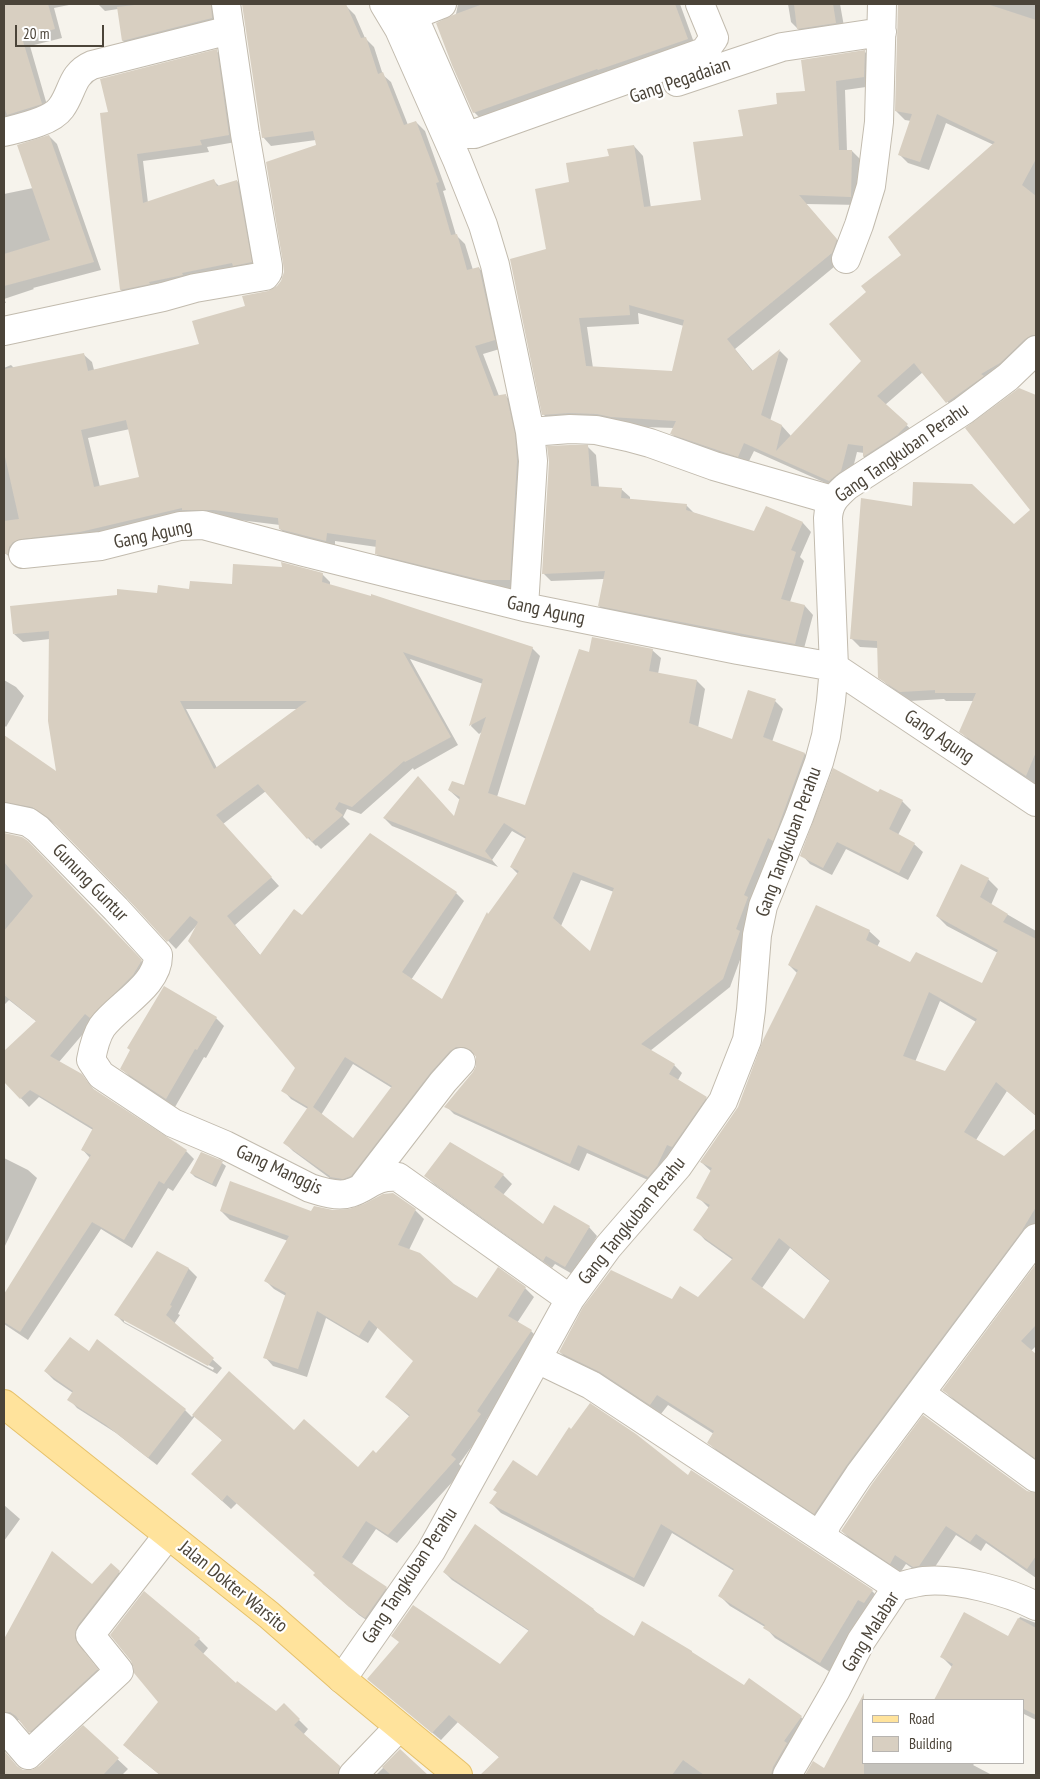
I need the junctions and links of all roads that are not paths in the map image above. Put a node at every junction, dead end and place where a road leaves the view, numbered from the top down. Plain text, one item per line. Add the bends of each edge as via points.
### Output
1 (384, 4) edge
2 (442, 4) edge
3 (700, 4) edge
4 (882, 4) edge
5 (411, 10) edge
6 (228, 17) edge
7 (882, 32) junction
8 (4, 132) edge
9 (457, 160) junction
10 (846, 259) dead end
11 (4, 331) edge
12 (1036, 350) edge
13 (530, 432) junction
14 (832, 500) junction
15 (23, 554) dead end
16 (524, 607) junction
17 (834, 667) junction
18 (1036, 802) edge
19 (4, 817) edge
20 (158, 967) joint
21 (461, 1062) dead end
22 (363, 1186) junction
23 (1034, 1246) edge
24 (570, 1298) junction
25 (537, 1359) junction
26 (920, 1393) junction
27 (4, 1404) edge
28 (1036, 1478) edge
29 (168, 1535) junction
30 (822, 1536) junction
31 (897, 1587) junction
32 (1036, 1606) edge
33 (342, 1679) junction
34 (4, 1727) edge
35 (399, 1727) junction
36 (353, 1775) edge
37 (458, 1775) edge
38 (787, 1775) edge

1 - 9 street via 399,29
2 - 5 street
3 - 5 street via 714,38 704,52 474,134 465,134
4 - 7 street
6 - 8 street via 83,69 61,109 52,117
6 - 11 street via 268,272 265,276 195,288
7 - 9 street, Gang Pegadaian via 782,48 724,65
7 - 10 street via 871,186
9 - 13 street via 495,265
12 - 14 street, Gang Tangkuban Perahu via 1008,377 963,411 847,486
13 - 14 street via 570,429 620,435
13 - 16 street via 533,461
14 - 17 street, Gang Tangkuban Perahu via 828,518
15 - 16 street, Gang Agung via 101,546 180,526 203,525
16 - 17 street, Gang Agung
17 - 18 street, Gang Agung
17 - 24 street, Gang Tangkuban Perahu via 832,701 819,762 763,906 757,935 747,1040 723,1101 678,1166 608,1247
19 - 20 street, Gunung Guntur via 28,822 38,829 158,955
20 - 22 street, Gang Manggis via 102,1027 91,1060 101,1075 173,1123 310,1188 349,1194
21 - 22 street
22 - 24 street, Gang Manggis via 386,1176 398,1177
23 - 26 street
24 - 25 street, Gang Tangkuban Perahu
25 - 30 street via 591,1385
25 - 33 street, Gang Tangkuban Perahu via 431,1551
26 - 28 street
26 - 30 street via 859,1475
27 - 29 main road, Jalan Dokter Warsito
29 - 33 main road, Jalan Dokter Warsito via 269,1615
29 - 34 street via 90,1635 119,1671 28,1755
30 - 31 street
31 - 32 street, Gang Malabar via 924,1581 957,1582 1019,1597
31 - 38 street, Gang Malabar via 861,1641
33 - 35 main road, Jalan Dokter Warsito
35 - 36 street
35 - 37 main road, Jalan Dokter Warsito

